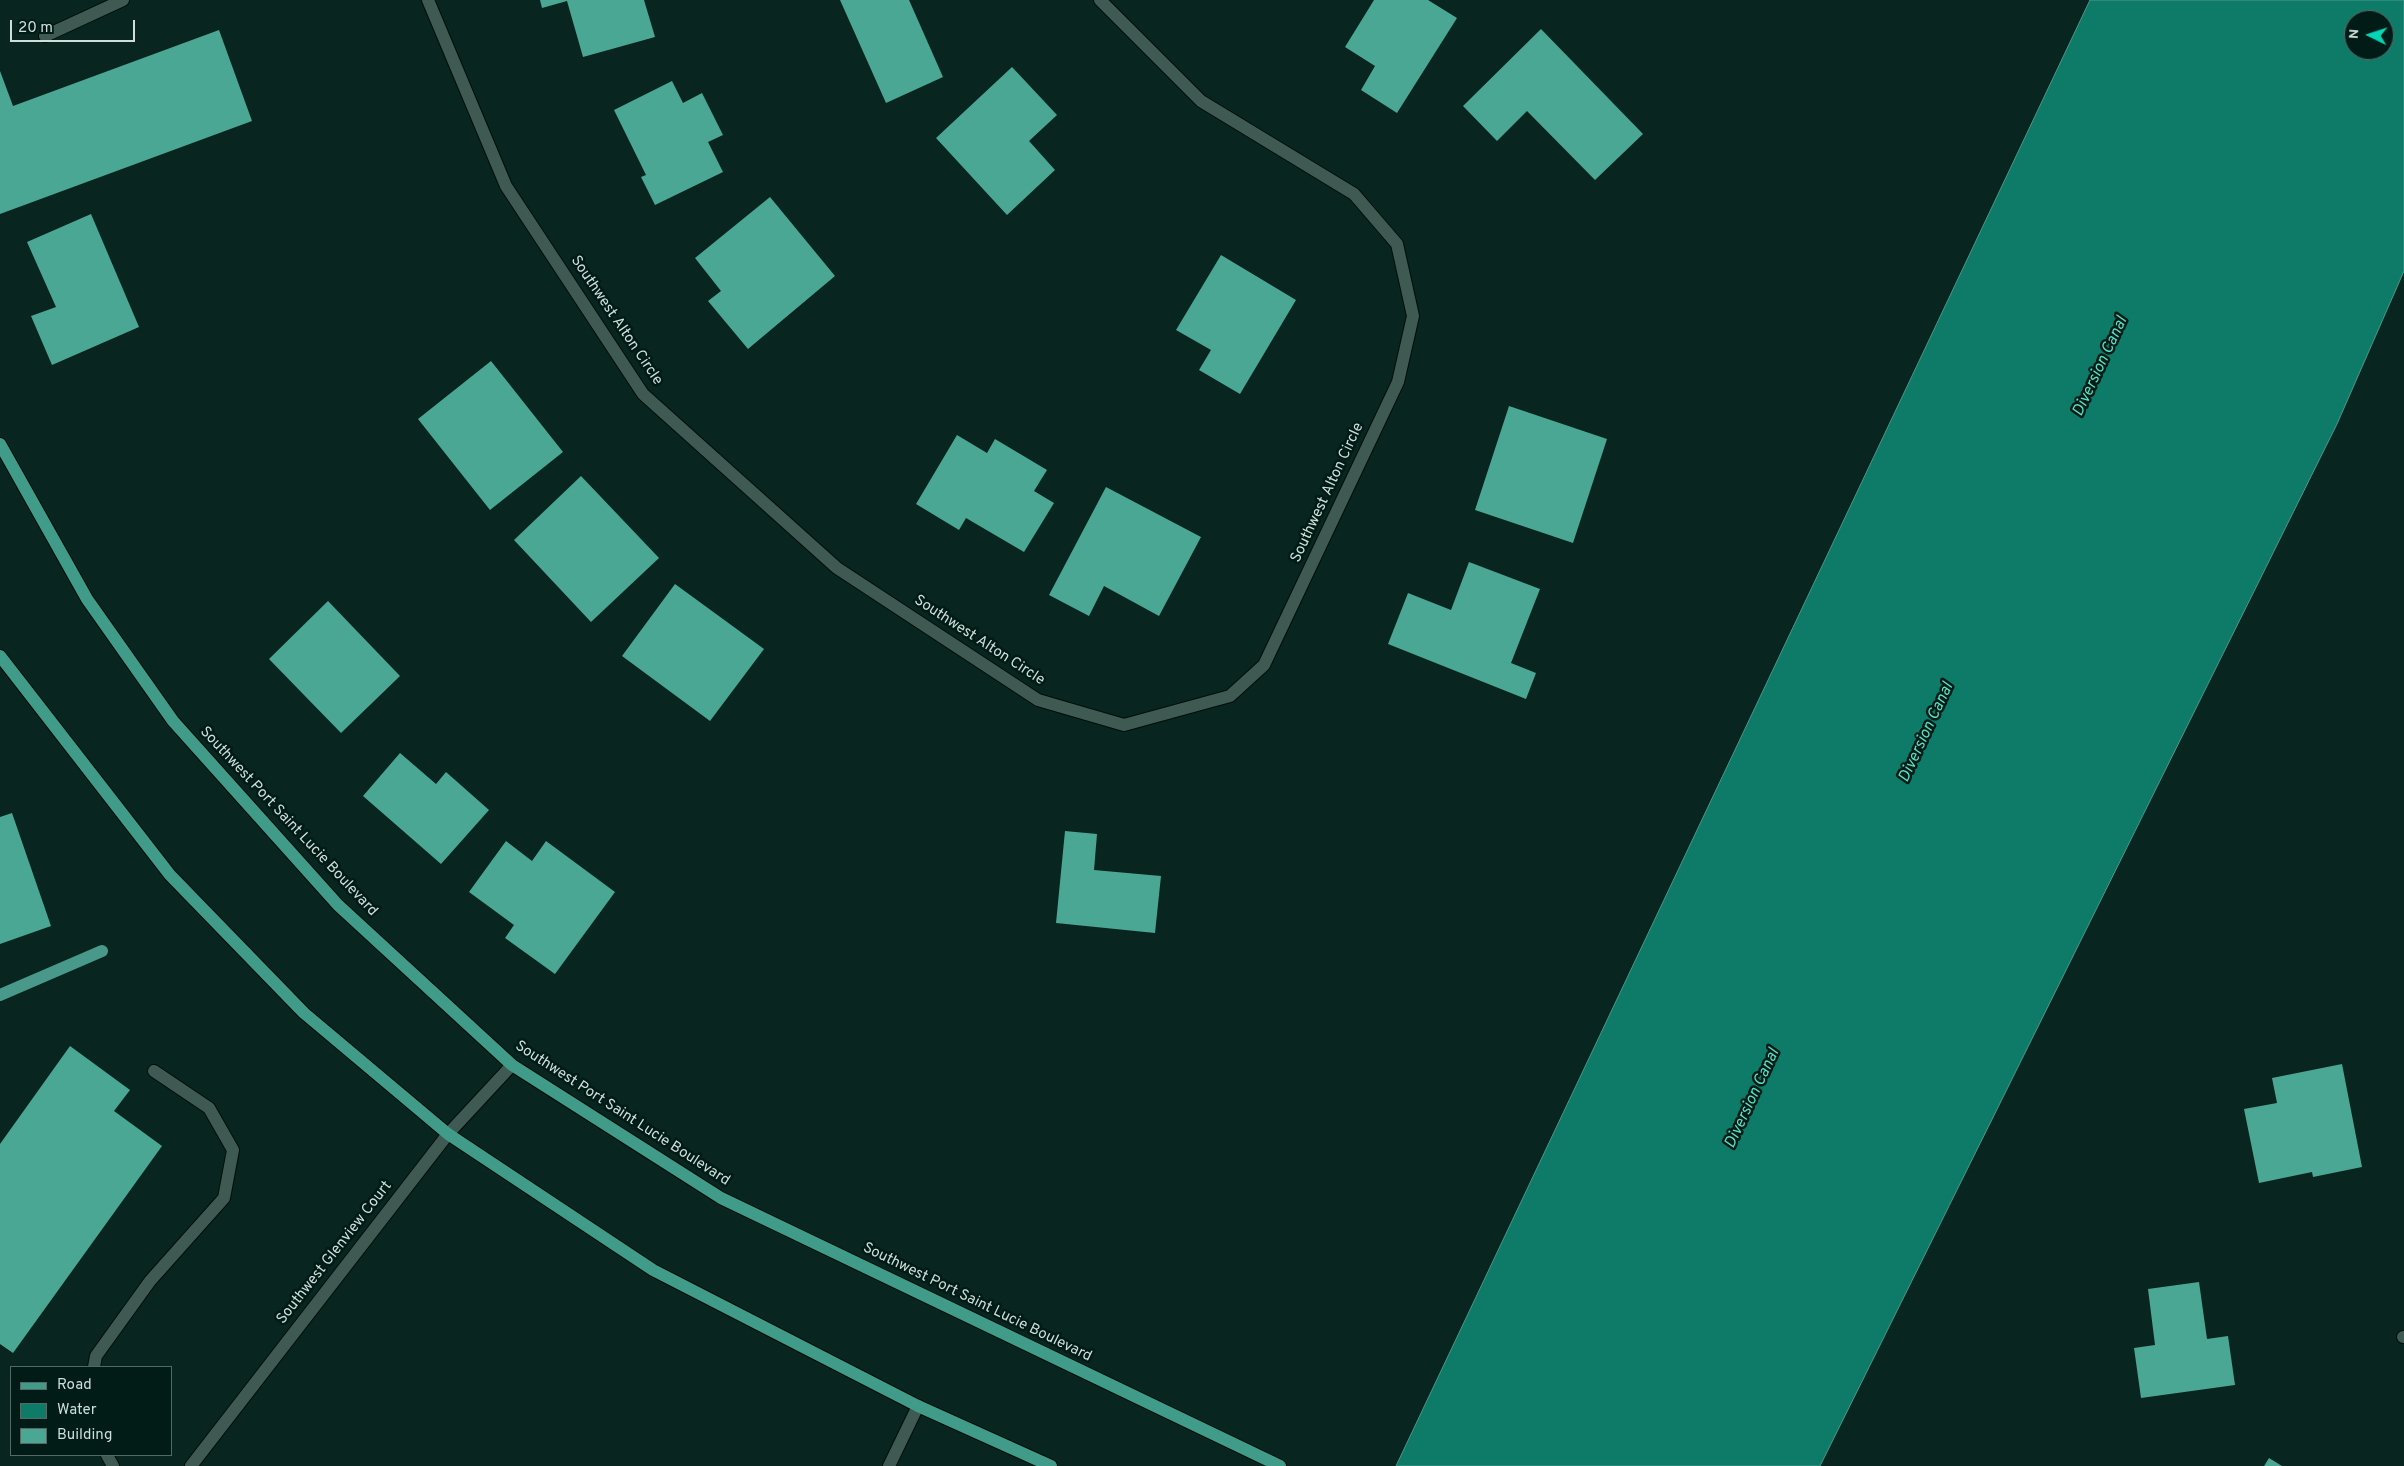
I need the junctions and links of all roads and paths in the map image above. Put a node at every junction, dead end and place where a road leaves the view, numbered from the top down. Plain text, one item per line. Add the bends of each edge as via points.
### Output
1 (123, 0) edge
2 (428, 0) edge
3 (1100, 0) edge
4 (45, 36) dead end
5 (0, 444) edge
6 (0, 656) edge
7 (512, 1065) junction
8 (154, 1071) dead end
9 (448, 1134) junction
10 (94, 1366) edge
11 (918, 1406) junction
12 (191, 1466) edge
13 (889, 1466) edge
14 (1051, 1466) edge
15 (1280, 1466) edge

1 - 4 street
2 - 3 street, Southwest Alton Circle via 506,186 643,394 837,568 1038,700 1124,725 1230,696 1264,666 1398,382 1413,316 1397,244 1354,194 1202,101
5 - 7 main road, Southwest Port Saint Lucie Boulevard via 87,599 173,721 338,905
6 - 9 main road via 170,875 304,1013
7 - 9 street, Southwest Glenview Court
7 - 15 main road, Southwest Port Saint Lucie Boulevard via 721,1198
8 - 10 street via 209,1108 233,1150 224,1198 150,1281 96,1356
9 - 11 main road via 652,1270
9 - 12 street, Southwest Glenview Court
11 - 13 street
11 - 14 main road

